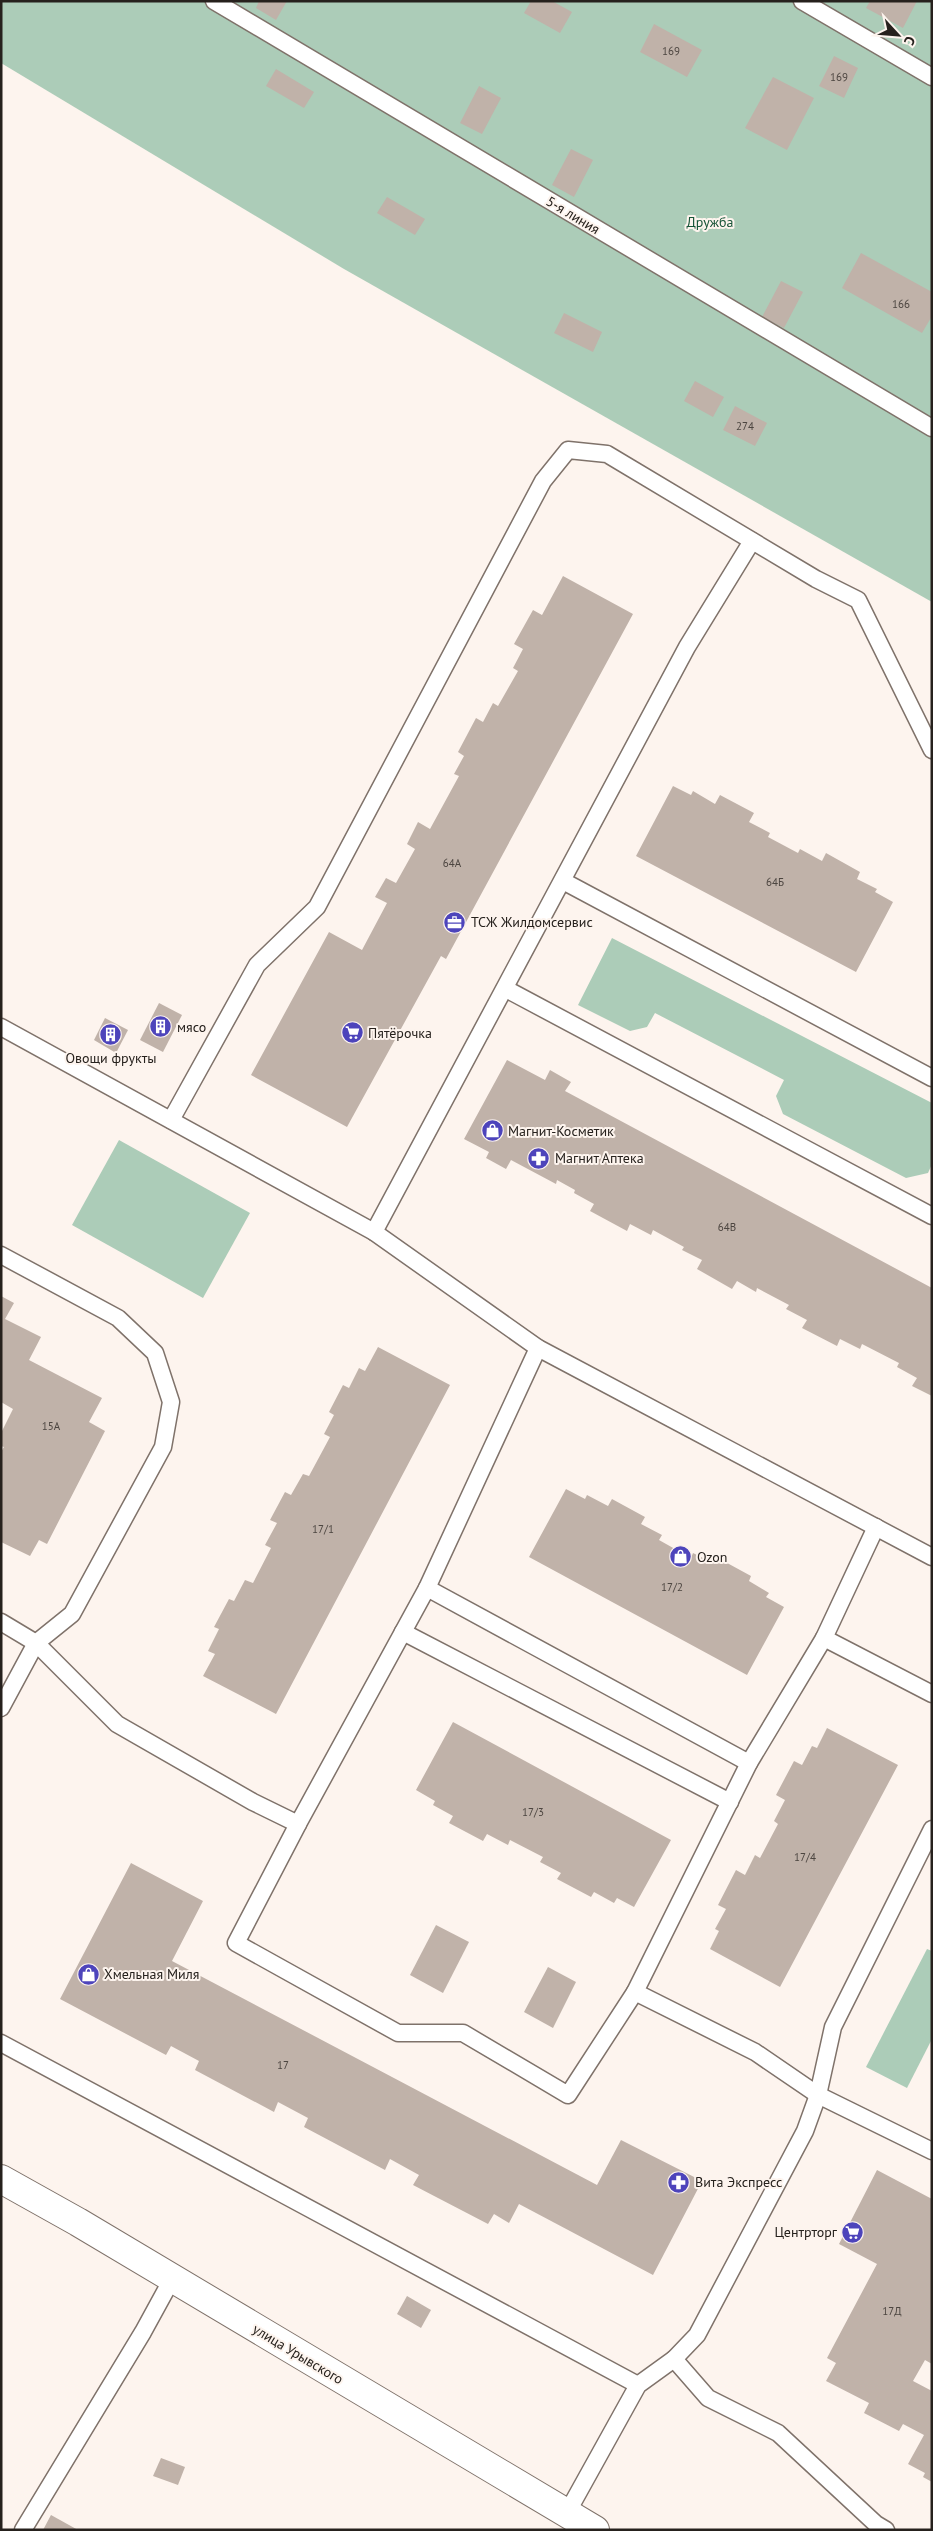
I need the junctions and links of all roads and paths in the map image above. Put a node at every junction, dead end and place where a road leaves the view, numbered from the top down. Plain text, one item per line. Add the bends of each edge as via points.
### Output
1 (214, 1) edge
2 (802, 1) edge
3 (932, 77) edge
4 (932, 428) edge
5 (752, 541) junction
6 (932, 750) edge
7 (563, 881) junction
8 (506, 989) junction
9 (2, 1028) edge
10 (932, 1078) edge
11 (171, 1120) junction
12 (932, 1216) edge
13 (374, 1232) junction
14 (1, 1255) edge
15 (538, 1348) junction
16 (876, 1526) junction
17 (932, 1557) edge
18 (427, 1588) junction
19 (1, 1622) edge
20 (403, 1632) junction
21 (824, 1638) junction
22 (36, 1643) junction
23 (932, 1694) edge
24 (1, 1708) edge
25 (749, 1763) junction
26 (730, 1802) junction
27 (298, 1824) junction
28 (932, 1829) edge
29 (635, 1992) junction
30 (1, 2043) edge
31 (818, 2095) junction
32 (932, 2151) edge
33 (1, 2179) edge
34 (172, 2279) junction
35 (674, 2359) junction
36 (638, 2385) junction
37 (567, 2513) junction
38 (23, 2530) edge
39 (595, 2530) edge
40 (886, 2530) edge

1 - 4 lane, 5-я линия
2 - 3 lane
5 - 6 lane via 858,600
5 - 7 lane via 687,648
5 - 11 lane via 607,454 568,450 543,481 317,906 257,965
7 - 8 lane
7 - 10 lane
8 - 12 lane
8 - 13 lane
9 - 11 lane
11 - 13 lane
13 - 15 lane
14 - 22 lane via 118,1318 155,1353 171,1402 163,1447 72,1614
15 - 16 lane
15 - 18 lane
16 - 17 lane
16 - 21 lane
18 - 20 lane
18 - 25 lane
19 - 22 lane
20 - 26 lane
20 - 27 lane
21 - 23 lane
21 - 25 lane
22 - 24 lane
22 - 27 lane via 117,1724 253,1802
25 - 26 lane
26 - 29 lane
27 - 29 lane via 236,1943 398,2033 463,2033 568,2095
28 - 31 lane via 833,2026
29 - 31 lane via 756,2052
30 - 36 lane
31 - 32 lane
31 - 35 lane via 805,2131 697,2335
33 - 34 street, улица Урывского
34 - 37 street, улица Урывского
34 - 38 lane
35 - 36 lane
35 - 40 lane via 708,2398 778,2434
36 - 37 lane
37 - 39 street, улица Урывского

